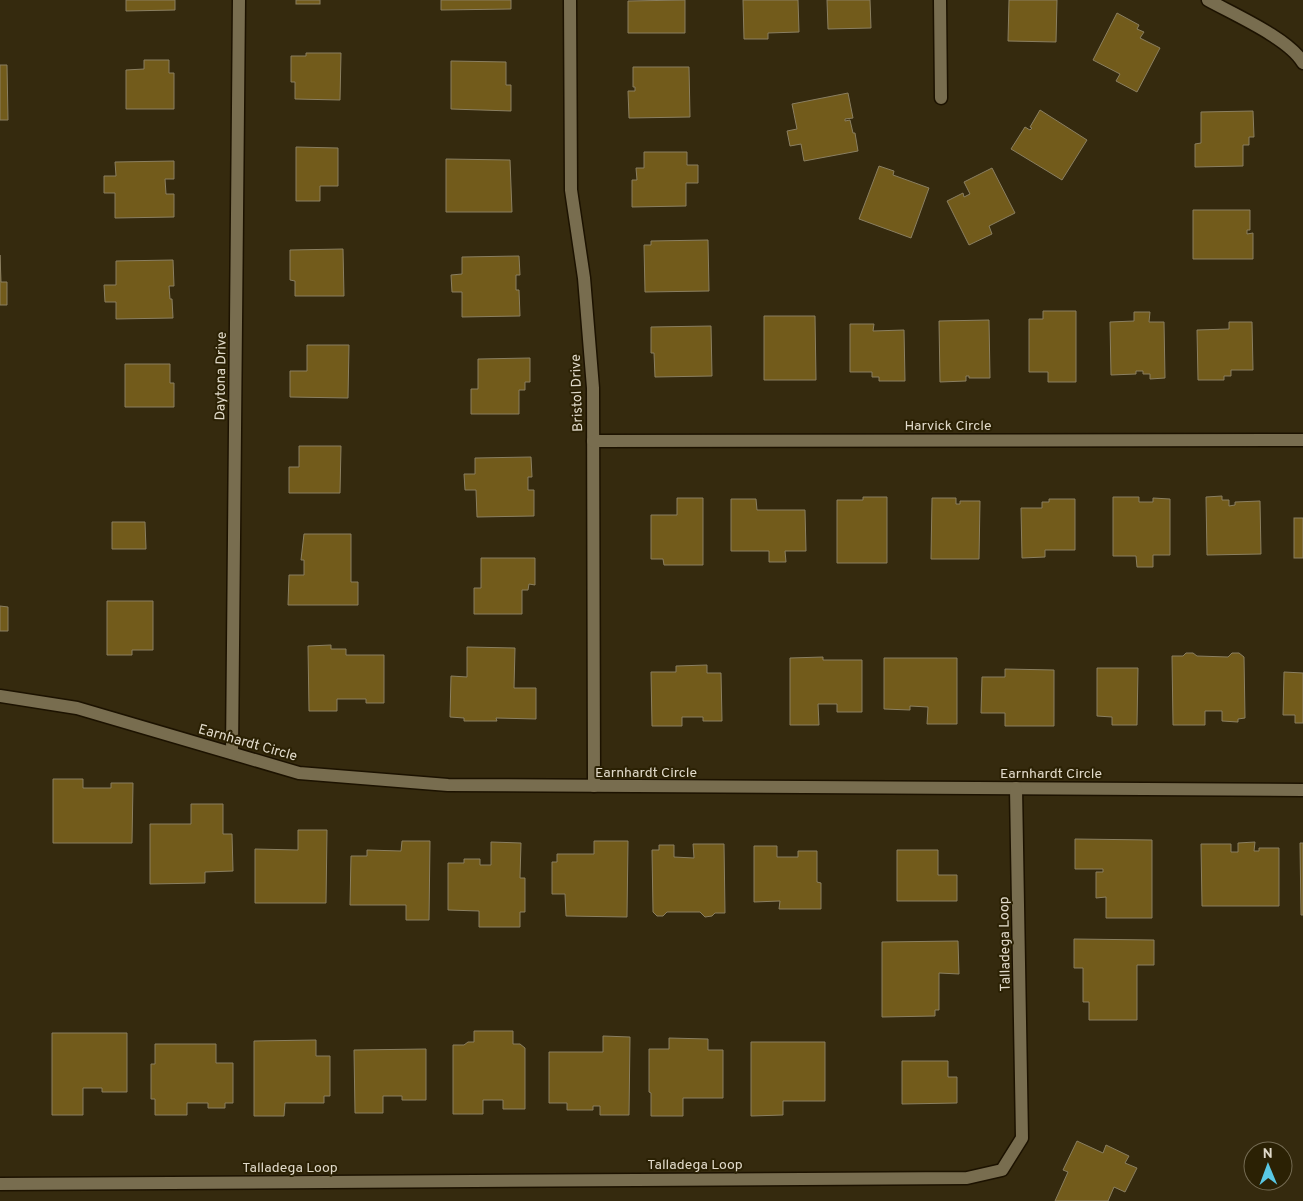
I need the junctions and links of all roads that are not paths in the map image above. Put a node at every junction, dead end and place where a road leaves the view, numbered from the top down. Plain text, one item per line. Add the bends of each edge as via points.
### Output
1 (239, 0) edge
2 (570, 0) edge
3 (940, 0) edge
4 (1208, 0) edge
5 (1303, 62) edge
6 (941, 98) dead end
7 (1303, 440) edge
8 (593, 441) junction
9 (0, 696) edge
10 (232, 753) junction
11 (594, 786) junction
12 (1016, 788) junction
13 (1303, 790) edge
14 (0, 1184) edge

1 - 10 street, Daytona Drive
2 - 8 street, Bristol Drive via 571,190 586,298 593,388
3 - 6 street
4 - 5 street via 1282,41
7 - 8 street, Harvick Circle
8 - 11 street, Bristol Drive
9 - 10 street, Earnhardt Circle via 77,708
10 - 11 street, Earnhardt Circle via 300,773 448,785
11 - 12 street, Earnhardt Circle
12 - 13 street, Earnhardt Circle
12 - 14 street, Talladega Loop via 1022,1138 1002,1170 966,1178

